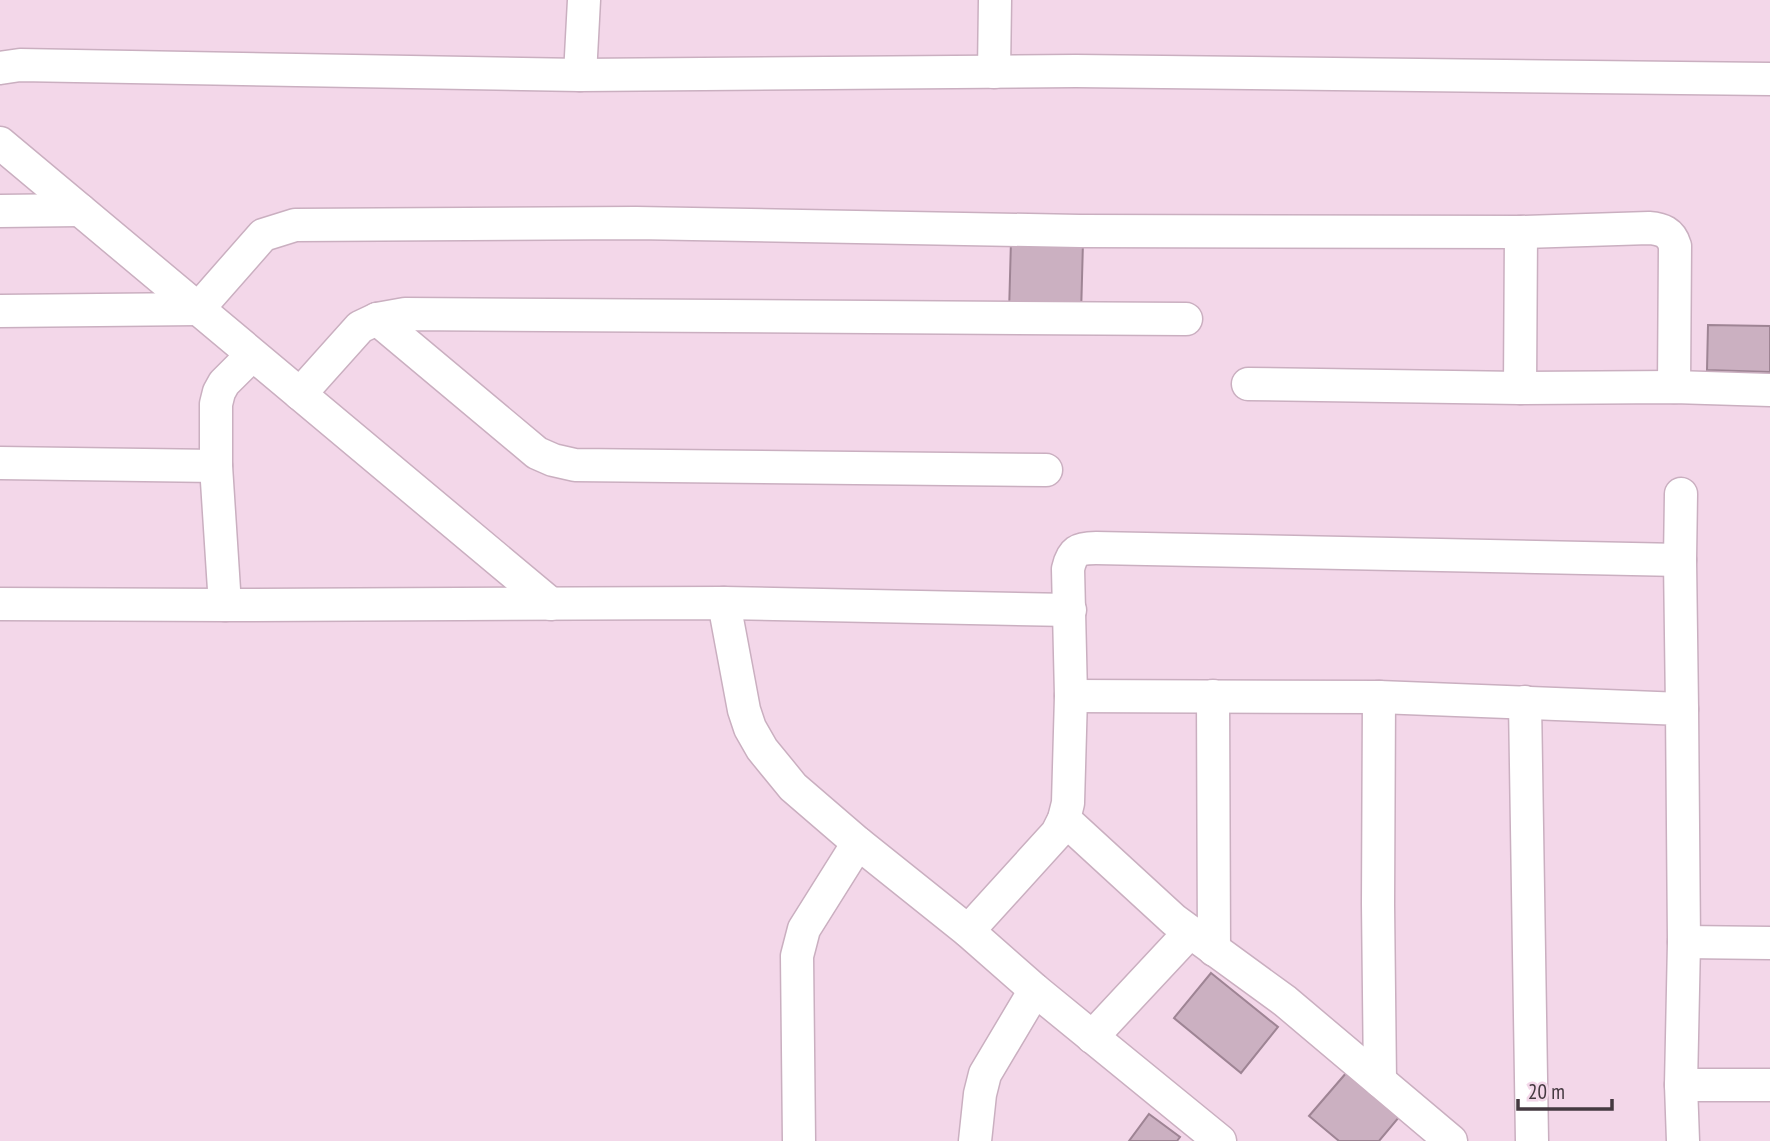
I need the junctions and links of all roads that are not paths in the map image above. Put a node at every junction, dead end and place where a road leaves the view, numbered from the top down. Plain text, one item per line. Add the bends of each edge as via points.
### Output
1 (584, 0) edge
2 (995, 0) edge
3 (0, 68) edge
4 (994, 72) junction
5 (580, 75) junction
6 (1770, 79) edge
7 (0, 144) edge
8 (80, 210) junction
9 (0, 211) edge
10 (1521, 232) junction
11 (198, 309) junction
12 (0, 311) edge
13 (377, 319) junction
14 (1186, 319) dead end
15 (252, 355) junction
16 (1248, 384) dead end
17 (1674, 387) junction
18 (1520, 388) junction
19 (1770, 390) edge
20 (300, 394) junction
21 (0, 463) edge
22 (216, 466) junction
23 (1046, 470) dead end
24 (1681, 494) dead end
25 (1680, 560) junction
26 (723, 603) junction
27 (0, 604) edge
28 (551, 604) junction
29 (225, 606) junction
30 (1070, 610) junction
31 (1071, 696) junction
32 (1213, 696) junction
33 (1379, 697) junction
34 (1525, 702) junction
35 (1682, 709) junction
36 (1064, 819) junction
37 (858, 843) junction
38 (968, 931) junction
39 (1202, 941) junction
40 (1684, 942) junction
41 (1770, 943) edge
42 (1035, 990) junction
43 (1092, 1037) junction
44 (1380, 1081) junction
45 (1770, 1085) edge
46 (1681, 1086) junction
47 (799, 1141) edge
48 (975, 1141) edge
49 (1220, 1141) edge
50 (1451, 1141) edge
51 (1532, 1141) edge
52 (1683, 1141) edge

1 - 5 street
2 - 4 street
3 - 5 street
4 - 5 street
4 - 6 street
7 - 8 street
8 - 9 street
8 - 11 street
10 - 11 street via 636,223 295,226 263,235
10 - 17 street via 1649,228 1673,238
10 - 18 street
11 - 12 street
11 - 15 street
13 - 14 street via 405,314
13 - 20 street via 360,327
13 - 23 street via 537,453 575,465
15 - 20 street
15 - 22 street via 219,392
16 - 18 street
17 - 18 street
17 - 19 street
20 - 28 street
21 - 22 street
22 - 29 street
24 - 25 street
25 - 30 street via 1084,548 1070,559
25 - 35 street
26 - 28 street
26 - 30 street
26 - 37 street via 750,729 793,787
27 - 29 street
28 - 29 street
30 - 31 street
31 - 32 street
31 - 36 street
32 - 33 street
32 - 39 street
33 - 34 street
33 - 44 street
34 - 35 street
34 - 51 street
35 - 40 street
36 - 38 street via 1057,833
36 - 39 street
37 - 38 street
37 - 47 street via 799,943
38 - 42 street
39 - 43 street
39 - 44 street via 1284,1000
40 - 41 street
40 - 46 street
42 - 43 street
42 - 48 street via 985,1073
43 - 49 street
44 - 50 street
45 - 46 street
46 - 52 street

